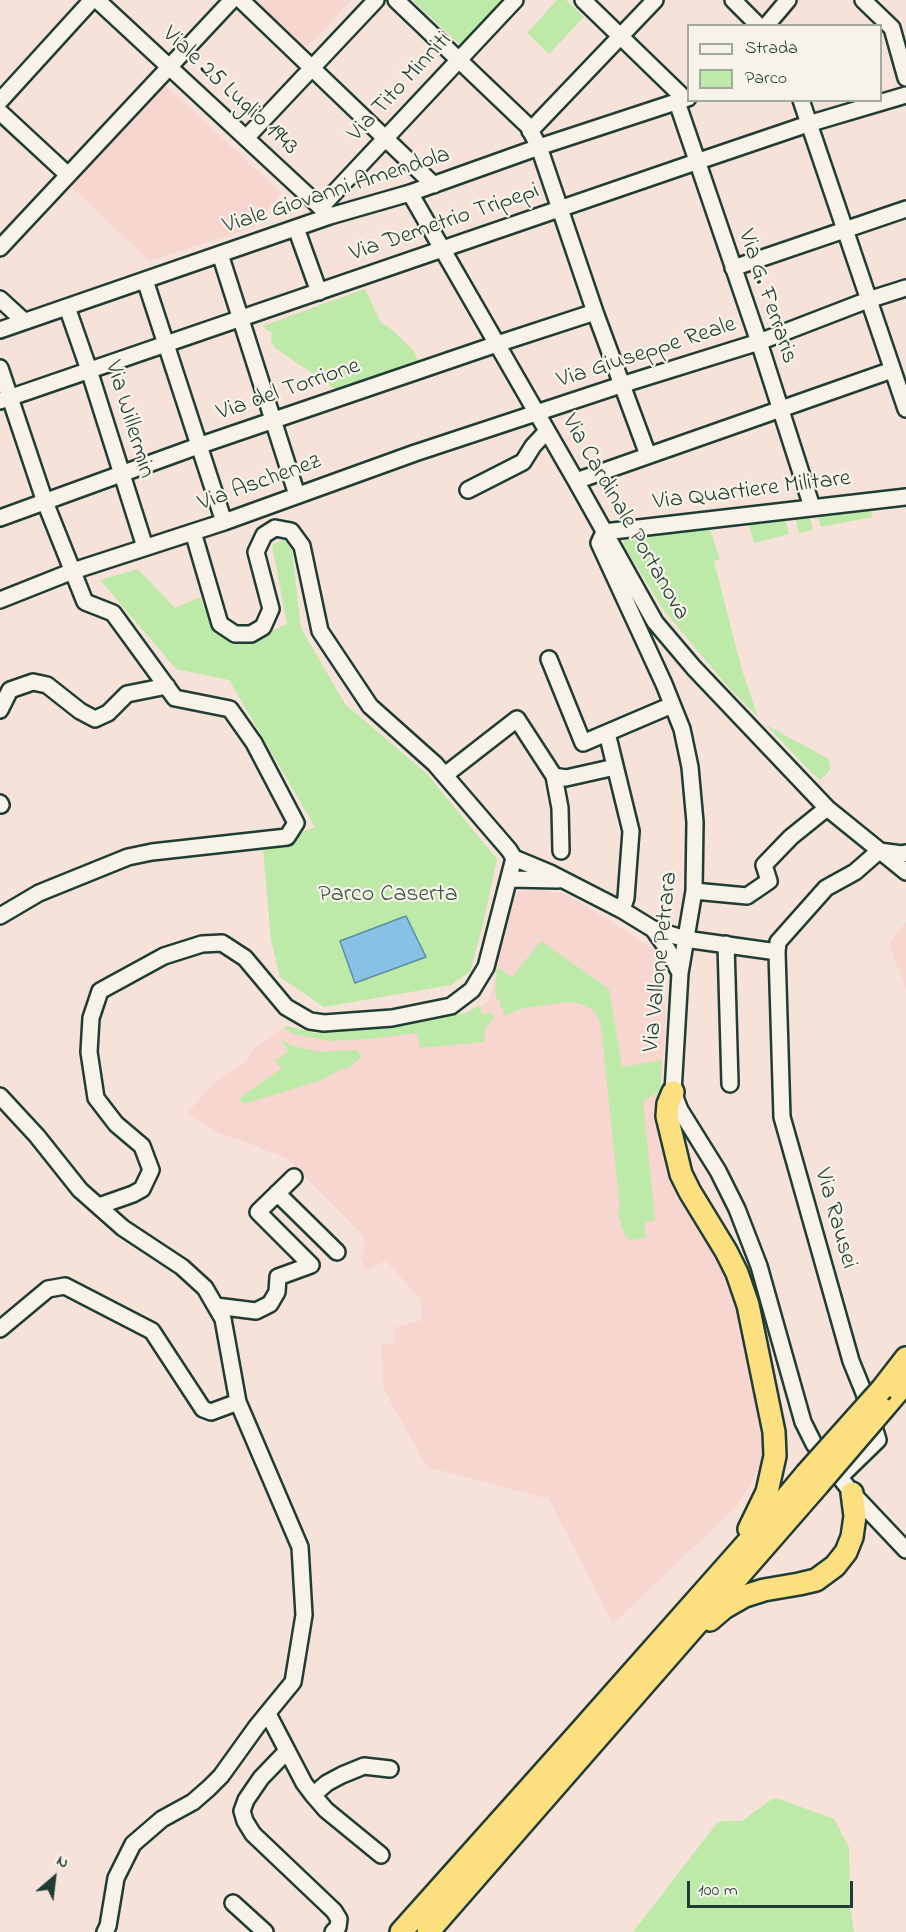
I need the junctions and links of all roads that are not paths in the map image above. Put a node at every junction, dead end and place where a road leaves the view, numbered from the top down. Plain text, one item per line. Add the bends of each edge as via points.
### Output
1 (92, 0) edge
2 (97, 0) edge
3 (232, 0) edge
4 (241, 0) edge
5 (376, 0) edge
6 (396, 0) edge
7 (514, 0) edge
8 (583, 0) edge
9 (655, 0) edge
10 (733, 0) edge
11 (788, 0) edge
12 (863, 0) edge
13 (757, 24) edge
14 (768, 24) edge
15 (893, 28) edge
16 (621, 37) junction
17 (458, 60) junction
18 (169, 67) junction
19 (312, 67) junction
20 (906, 78) edge
21 (906, 95) edge
22 (683, 100) edge
23 (0, 101) edge
24 (802, 102) edge
25 (906, 102) edge
26 (906, 110) edge
27 (0, 112) edge
28 (808, 124) junction
29 (530, 131) junction
30 (246, 138) junction
31 (385, 138) junction
32 (539, 147) junction
33 (696, 162) junction
34 (68, 175) junction
35 (434, 185) junction
36 (410, 193) junction
37 (561, 207) junction
38 (906, 209) edge
39 (325, 212) junction
40 (296, 228) junction
41 (845, 230) junction
42 (0, 248) edge
43 (444, 249) junction
44 (220, 254) junction
45 (733, 268) junction
46 (145, 280) junction
47 (906, 288) edge
48 (319, 292) junction
49 (0, 299) edge
50 (868, 300) junction
51 (67, 307) junction
52 (595, 312) junction
53 (240, 319) junction
54 (24, 321) junction
55 (0, 330) edge
56 (759, 342) junction
57 (165, 344) junction
58 (497, 344) junction
59 (0, 368) edge
60 (90, 370) junction
61 (892, 370) junction
62 (621, 385) junction
63 (5, 399) edge
64 (906, 409) edge
65 (780, 410) junction
66 (536, 413) junction
67 (273, 421) junction
68 (547, 431) junction
69 (198, 446) junction
70 (648, 455) junction
71 (121, 473) junction
72 (576, 481) junction
73 (468, 490) dead end
74 (297, 495) junction
75 (906, 497) edge
76 (45, 502) junction
77 (812, 507) junction
78 (0, 518) edge
79 (224, 522) junction
80 (193, 532) junction
81 (604, 532) junction
82 (144, 547) junction
83 (73, 571) junction
84 (0, 600) edge
85 (655, 622) junction
86 (643, 641) junction
87 (549, 659) dead end
88 (167, 686) junction
89 (672, 705) junction
90 (0, 711) edge
91 (607, 733) junction
92 (615, 767) junction
93 (445, 775) junction
94 (554, 776) junction
95 (827, 808) junction
96 (561, 851) dead end
97 (879, 851) junction
98 (906, 853) edge
99 (514, 858) junction
100 (906, 872) edge
101 (509, 879) junction
102 (567, 881) junction
103 (694, 891) junction
104 (622, 910) junction
105 (0, 916) edge
106 (653, 929) junction
107 (685, 939) junction
108 (726, 944) junction
109 (777, 952) junction
110 (680, 973) junction
111 (730, 1084) dead end
112 (673, 1092) junction
113 (0, 1096) edge
114 (294, 1177) dead end
115 (277, 1193) junction
116 (99, 1206) junction
117 (337, 1252) dead end
118 (216, 1306) junction
119 (0, 1329) edge
120 (906, 1358) edge
121 (906, 1382) edge
122 (882, 1399) junction
123 (238, 1402) junction
124 (812, 1479) junction
125 (846, 1485) junction
126 (906, 1550) edge
127 (718, 1575) junction
128 (665, 1657) junction
129 (267, 1714) junction
130 (287, 1751) junction
131 (390, 1769) dead end
132 (313, 1795) junction
133 (381, 1855) dead end
134 (233, 1903) dead end
135 (105, 1932) edge
136 (265, 1932) edge
137 (333, 1932) edge
138 (401, 1932) edge
139 (428, 1932) edge

1 - 23 street
2 - 18 street, Viale 25 Luglio 1943
3 - 18 street
4 - 19 street
5 - 19 street
6 - 17 street
7 - 17 street, Via Tito Minniti
8 - 16 street
9 - 16 street
10 - 13 street
11 - 14 street
12 - 15 street
15 - 20 street
16 - 22 street
16 - 29 street
17 - 29 street
17 - 31 street, Via Tito Minniti
18 - 30 street, Viale 25 Luglio 1943
18 - 34 street
19 - 30 street
19 - 31 street
21 - 28 street, Via Demetrio Tripepi
22 - 32 street, Viale Giovanni Amendola
22 - 33 street, Via G. Ferraris
24 - 28 street
25 - 26 street
27 - 34 street
28 - 33 street, Via Demetrio Tripepi
28 - 41 street
29 - 32 street
30 - 39 street, Viale 25 Luglio 1943
31 - 35 street
31 - 39 street, Via Tito Minniti
32 - 35 street, Viale Giovanni Amendola
32 - 37 street
33 - 37 street, Via Demetrio Tripepi
33 - 45 street, Via G. Ferraris
34 - 42 street
35 - 36 street, Viale Giovanni Amendola
36 - 39 street, Viale Giovanni Amendola
36 - 43 street, Via Cardinale Portanova
37 - 43 street, Via Demetrio Tripepi
37 - 52 street
38 - 41 street
39 - 40 street, Viale Giovanni Amendola
40 - 44 street, Viale Giovanni Amendola
40 - 48 street
41 - 45 street
41 - 50 street
43 - 48 street, Via Demetrio Tripepi
43 - 58 street, Via Cardinale Portanova
44 - 46 street, Viale Giovanni Amendola
44 - 53 street
45 - 56 street, Via G. Ferraris
46 - 51 street, Viale Giovanni Amendola
46 - 57 street
47 - 50 street, Via Giuseppe Reale
48 - 53 street, Via Demetrio Tripepi
49 - 54 street
50 - 56 street, Via Giuseppe Reale
50 - 61 street
51 - 54 street, Viale Giovanni Amendola
51 - 60 street, Via Willermin
52 - 58 street, Via del Torrione
52 - 62 street
53 - 57 street, Via Demetrio Tripepi
53 - 67 street
54 - 55 street, Viale Giovanni Amendola
56 - 62 street, Via Giuseppe Reale
56 - 65 street, Via G. Ferraris
57 - 60 street, Via Demetrio Tripepi
57 - 69 street
58 - 66 street, Via Cardinale Portanova
58 - 67 street, Via del Torrione
59 - 63 street
60 - 63 street, Via Demetrio Tripepi
60 - 71 street, Via Willermin
61 - 64 street
61 - 65 street
62 - 66 street, Via Giuseppe Reale
62 - 70 street
63 - 76 street
65 - 70 street
65 - 77 street, Via G. Ferraris
66 - 68 street, Via Cardinale Portanova
66 - 74 street, Via Aschenez
67 - 69 street, Via del Torrione
67 - 74 street
68 - 72 street, Via Cardinale Portanova
68 - 73 street via 523,462
69 - 71 street, Via del Torrione
69 - 79 street
70 - 72 street
71 - 76 street, Via del Torrione
71 - 82 street, Via Willermin
72 - 81 street, Via Cardinale Portanova
74 - 79 street, Via Aschenez
75 - 77 street, Via Quartiere Militare
76 - 78 street, Via del Torrione
76 - 83 street
77 - 81 street, Via Quartiere Militare
79 - 80 street, Via Aschenez
80 - 82 street, Via Aschenez
80 - 93 street via 220,624 235,634 251,634 263,627 271,609 256,552 264,534 275,528 291,531 302,546 320,631 370,706
81 - 85 street, Via Cardinale Portanova
81 - 86 street, Via Vallone Petrara via 599,543
82 - 83 street, Via Aschenez
83 - 84 street, Via Aschenez
83 - 88 street via 85,603 113,613
85 - 86 street
85 - 95 street, Via Cardinale Portanova
86 - 89 street, Via Vallone Petrara
87 - 91 street via 583,743
88 - 90 street via 127,694 95,719 47,685 33,682 10,690
88 - 105 street via 175,698 230,709 254,743 296,823 287,837 128,857 39,893
89 - 91 street
89 - 103 street, Via Vallone Petrara via 690,767 695,822
91 - 92 street
92 - 94 street via 566,778
92 - 104 street via 631,831
93 - 94 street via 517,719
93 - 99 street
94 - 96 street via 560,808
95 - 97 street, Via Cardinale Portanova
95 - 103 street via 764,865 769,881 747,896
97 - 98 street
97 - 100 street, Via Cardinale Portanova
97 - 109 street via 855,872 826,888 778,942
99 - 101 street
99 - 102 street
101 - 102 street
101 - 116 street via 486,967 472,990 451,1006 392,1018 310,1021 286,1007 245,958 222,943 202,944 164,956 100,991 91,1018 89,1052 96,1098 116,1124 142,1146 151,1170 142,1189
102 - 104 street
103 - 107 street, Via Vallone Petrara
104 - 106 street
106 - 107 street
106 - 110 street
107 - 108 street
107 - 110 street, Via Vallone Petrara
108 - 109 street
108 - 111 street
109 - 125 street, Via Rausei via 782,1117 851,1361 878,1440
110 - 112 street, Via Vallone Petrara
112 - 125 street, Via Vallone Petrara via 737,1209 762,1276 803,1422 814,1444
112 - 127 highway via 667,1116 681,1174 737,1273 748,1305 774,1432 775,1456 767,1492 754,1522
113 - 116 street via 80,1190
114 - 115 street
115 - 117 street
115 - 118 street via 258,1212 312,1265 278,1277 277,1292 270,1304 256,1311
116 - 118 street via 123,1228 182,1267 205,1288
118 - 123 street via 223,1319
119 - 123 street via 48,1289 65,1286 152,1331 203,1409 211,1412
120 - 122 highway
121 - 122 highway
122 - 124 highway, bridge
123 - 129 street via 300,1547 304,1615 296,1670 293,1682
124 - 127 highway via 771,1516
124 - 128 highway
125 - 126 street, Via Vallone Petrara
125 - 128 highway via 855,1516 852,1537 836,1566 816,1580 745,1596 724,1608
127 - 138 highway
128 - 139 highway
129 - 130 street
129 - 135 street via 210,1788 162,1819 133,1844 116,1878
130 - 132 street
130 - 137 street via 261,1778 242,1811 253,1834 334,1911 339,1919
131 - 132 street via 364,1766 342,1774
132 - 133 street
134 - 136 street

